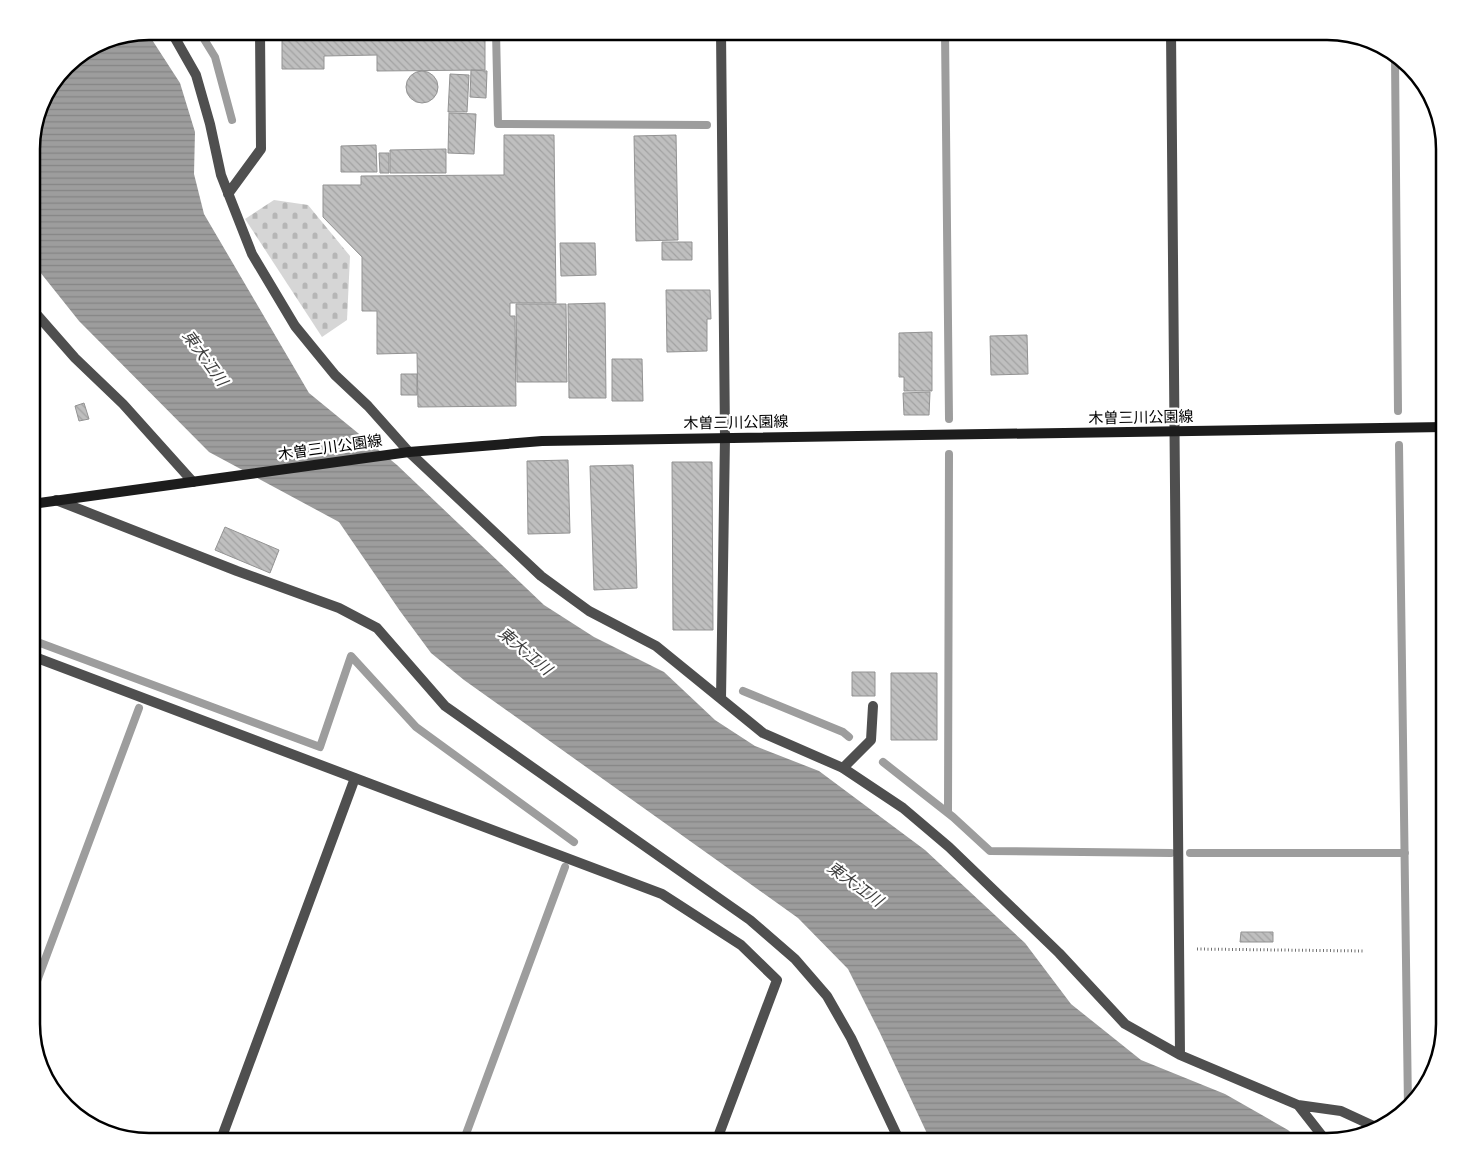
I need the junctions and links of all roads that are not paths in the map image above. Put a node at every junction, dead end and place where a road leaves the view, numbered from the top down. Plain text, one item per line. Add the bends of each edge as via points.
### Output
1 (176, 40) edge
2 (260, 40) edge
3 (721, 40) edge
4 (1171, 40) edge
5 (228, 194) junction
6 (40, 318) edge
7 (1436, 427) edge
8 (1176, 432) junction
9 (725, 437) junction
10 (409, 452) junction
11 (193, 482) junction
12 (56, 500) junction
13 (40, 503) edge
14 (40, 659) edge
15 (721, 699) junction
16 (873, 706) dead end
17 (843, 768) junction
18 (356, 778) junction
19 (1180, 1055) junction
20 (1298, 1105) junction
21 (1369, 1124) edge
22 (223, 1133) edge
23 (719, 1133) edge
24 (896, 1133) edge
25 (1319, 1133) edge

1 - 5 street via 196,75
2 - 5 street via 261,149
3 - 9 street
4 - 8 street
5 - 10 street via 252,254 295,326 335,375
6 - 11 street via 75,358 124,404
7 - 8 main road, 木曽三川公園線
8 - 9 main road, 木曽三川公園線
8 - 19 street
9 - 10 main road, 木曽三川公園線 via 542,441
9 - 15 street
10 - 11 main road, 木曽三川公園線
10 - 15 street via 542,576 589,611 656,646
11 - 12 main road, 木曽三川公園線
12 - 13 main road, 木曽三川公園線
12 - 24 street via 339,608 377,628 444,706 750,920 795,959 827,996 851,1038
14 - 18 street
15 - 17 street via 763,733
16 - 17 street via 871,740
17 - 19 street via 903,808 949,847 1060,953 1125,1024
18 - 22 street
18 - 23 street via 662,894 741,945 777,980
19 - 20 street
20 - 21 street via 1341,1111
20 - 25 street

